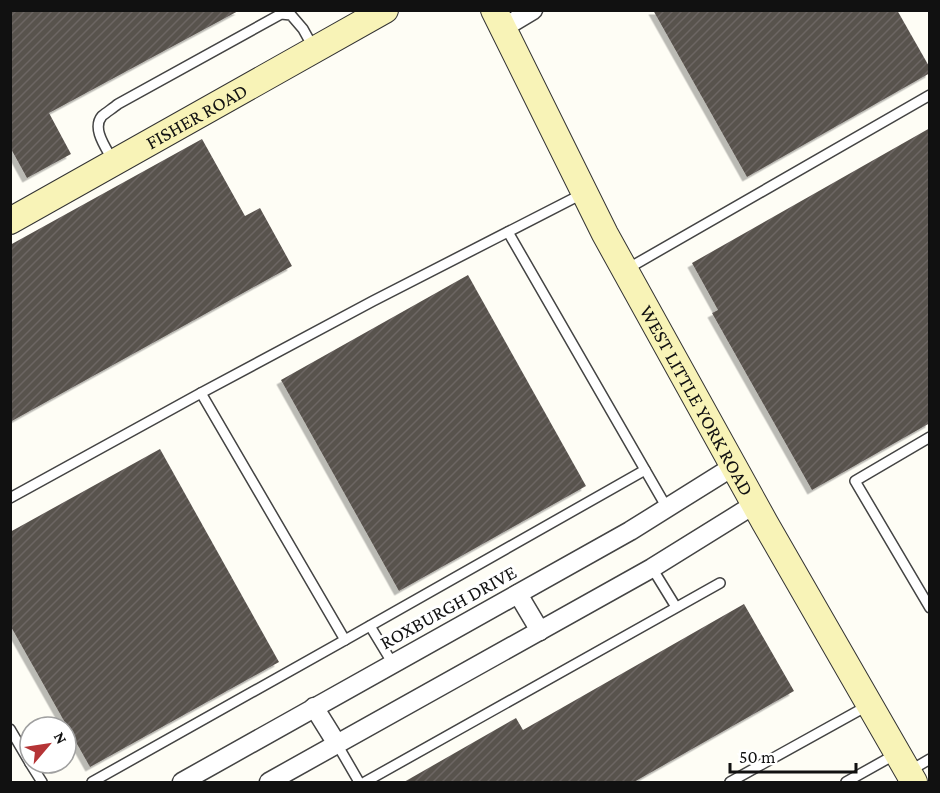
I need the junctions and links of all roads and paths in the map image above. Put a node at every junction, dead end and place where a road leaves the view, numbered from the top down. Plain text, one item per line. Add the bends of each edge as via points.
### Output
1 (385, 10) edge
2 (533, 10) edge
3 (499, 19) edge
4 (315, 50) junction
5 (930, 95) edge
6 (115, 163) junction
7 (584, 193) junction
8 (10, 221) edge
9 (508, 232) junction
10 (625, 270) junction
11 (201, 393) junction
12 (930, 437) edge
13 (734, 466) junction
14 (645, 470) junction
15 (10, 498) edge
16 (755, 504) junction
17 (667, 507) junction
18 (652, 568) junction
19 (720, 582) dead end
20 (518, 594) junction
21 (676, 607) junction
22 (930, 608) edge
23 (370, 626) junction
24 (540, 631) junction
25 (345, 640) junction
26 (393, 664) junction
27 (869, 704) junction
28 (314, 707) junction
29 (10, 729) edge
30 (18, 743) edge
31 (336, 744) junction
32 (912, 767) edge
33 (93, 783) edge
34 (182, 783) edge
35 (269, 783) edge
36 (359, 783) edge
37 (365, 783) edge
38 (730, 783) edge
39 (846, 783) edge

1 - 4 main road, FISHER ROAD
2 - 3 street
3 - 7 main road, WEST LITTLE YORK ROAD
4 - 6 main road, FISHER ROAD
4 - 6 lane via 291,15 281,14 128,99 101,117 99,123 99,134
5 - 10 lane
6 - 8 main road, FISHER ROAD
7 - 9 lane
7 - 10 main road, WEST LITTLE YORK ROAD
9 - 11 lane
9 - 14 lane
10 - 13 main road, WEST LITTLE YORK ROAD
11 - 15 lane
11 - 25 lane
12 - 22 lane via 855,481
13 - 16 main road, WEST LITTLE YORK ROAD
13 - 17 street, ROXBURGH DRIVE
14 - 17 lane
14 - 23 lane
16 - 18 street
16 - 27 main road, WEST LITTLE YORK ROAD
17 - 20 street, ROXBURGH DRIVE
18 - 21 lane
18 - 24 street
19 - 21 lane
20 - 24 street
20 - 26 street, ROXBURGH DRIVE
21 - 37 lane
23 - 25 lane
23 - 26 lane
24 - 31 street
25 - 33 lane
26 - 28 street, ROXBURGH DRIVE
27 - 32 main road, WEST LITTLE YORK ROAD
27 - 38 lane
28 - 31 street
28 - 34 street, ROXBURGH DRIVE
29 - 30 lane
31 - 35 street
31 - 36 lane
32 - 39 lane

